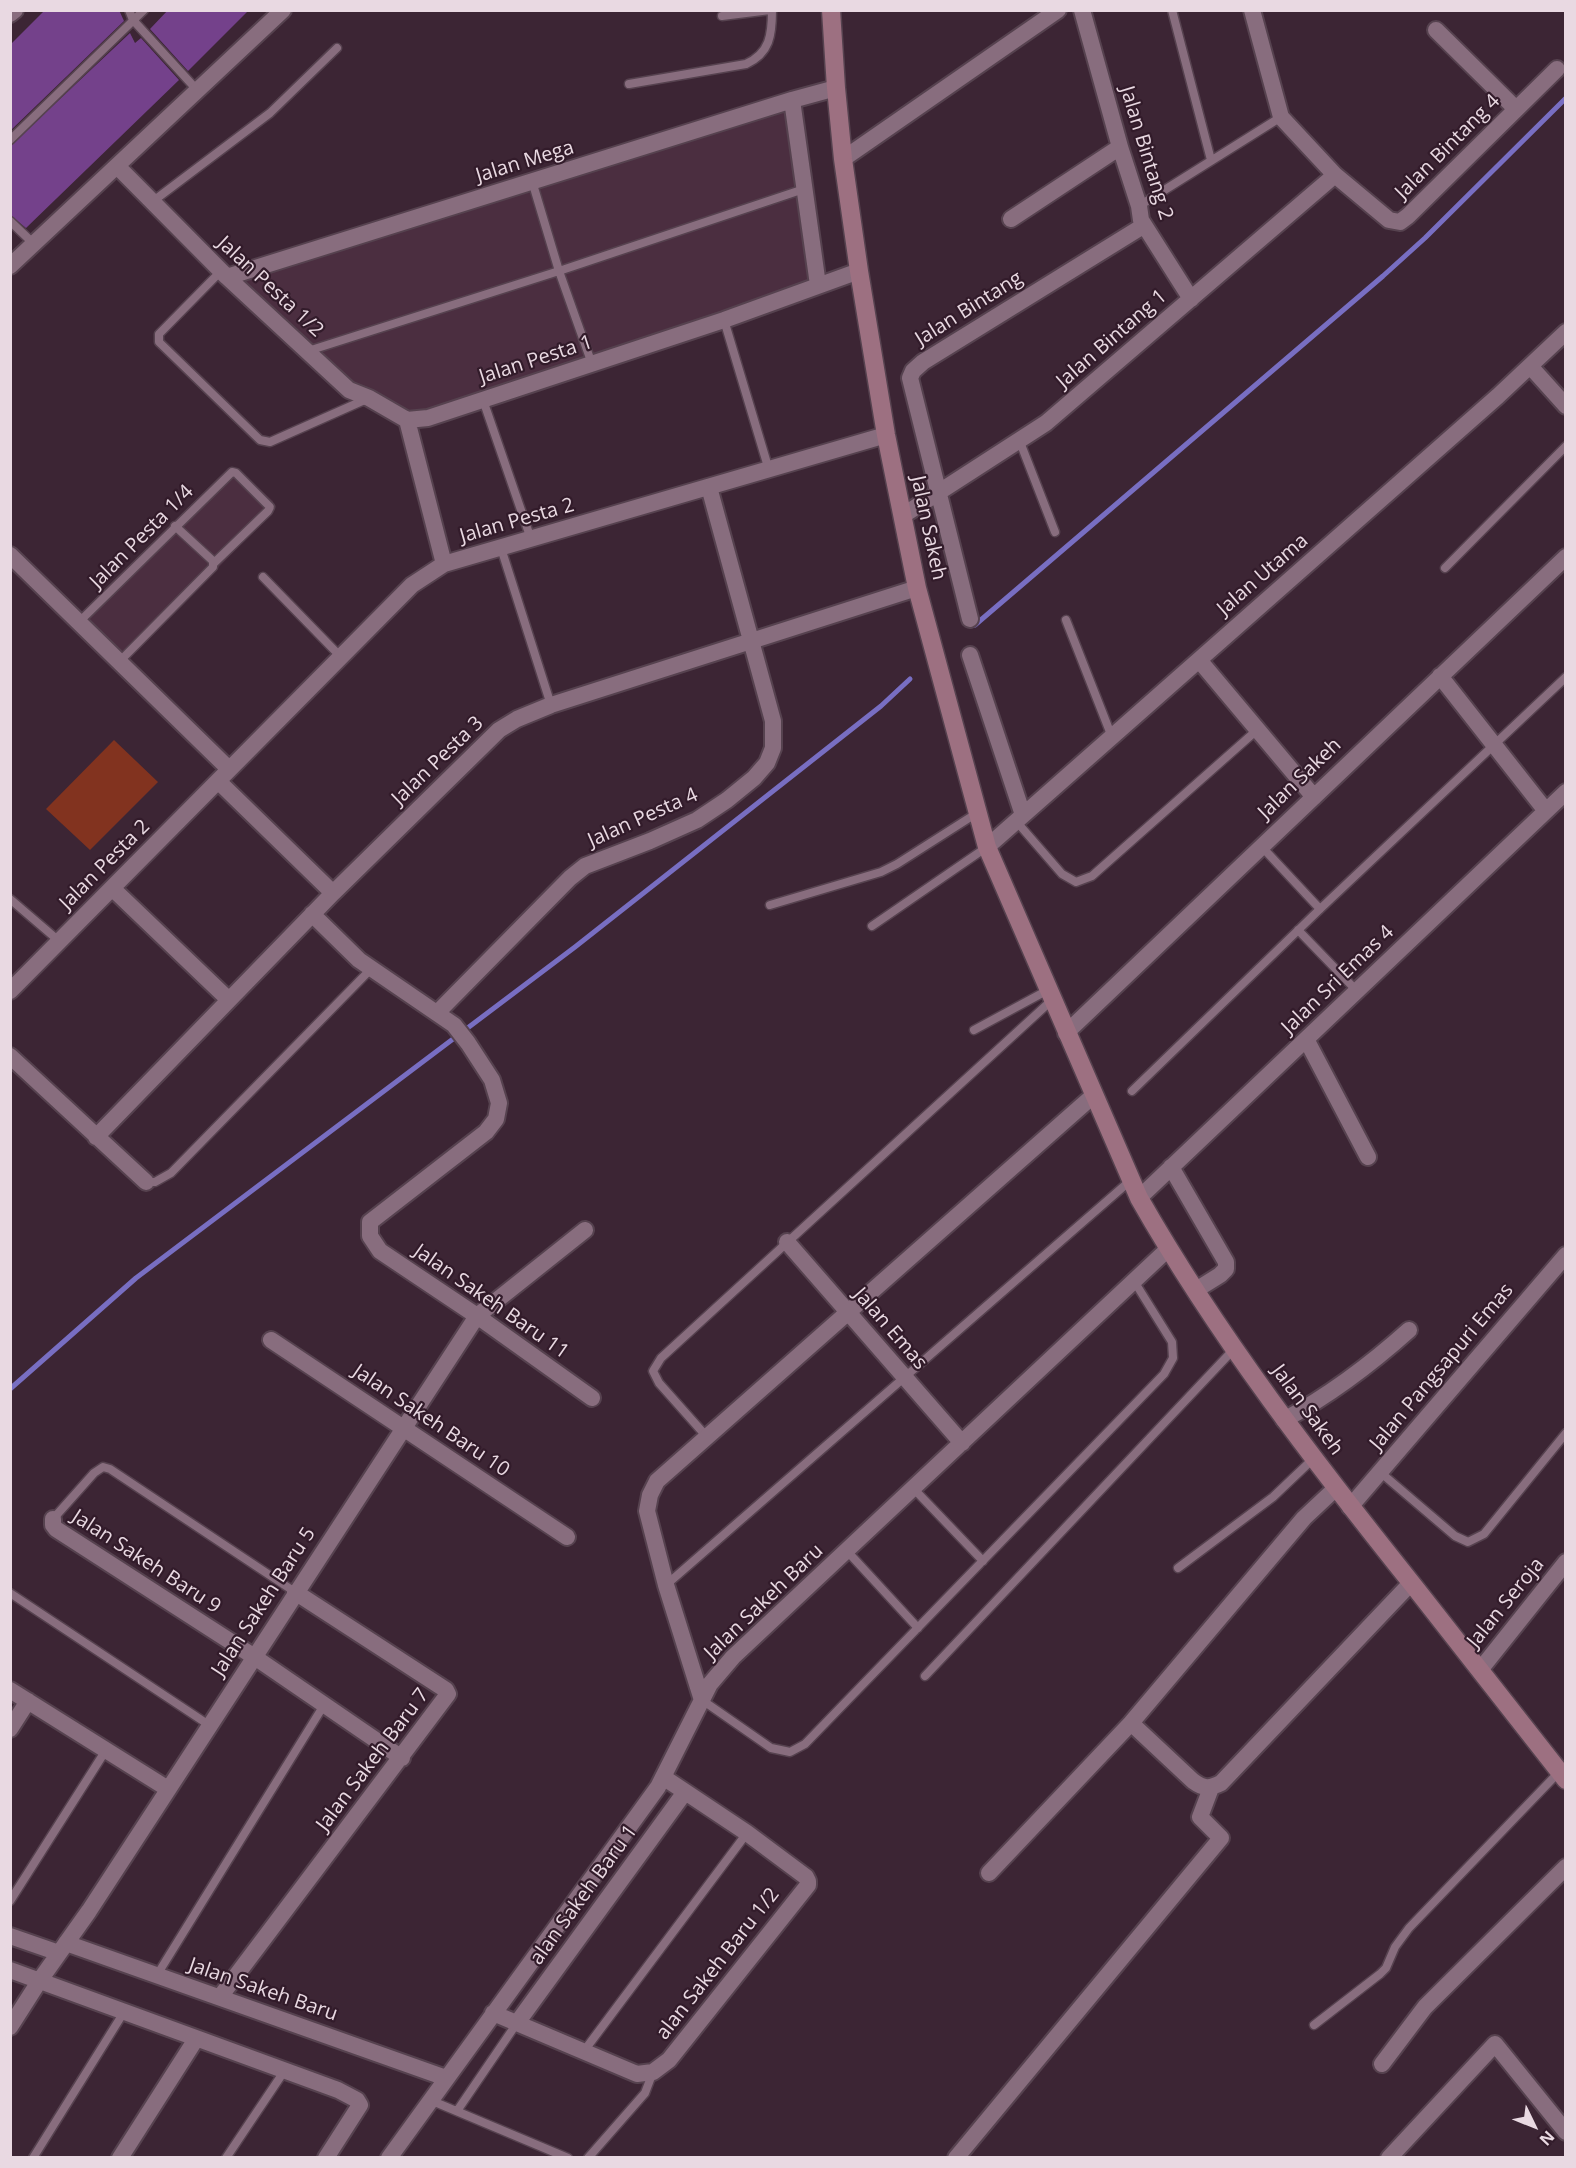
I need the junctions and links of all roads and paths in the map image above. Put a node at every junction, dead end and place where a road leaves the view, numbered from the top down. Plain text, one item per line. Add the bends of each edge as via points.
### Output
1 (15, 10) edge
2 (129, 10) edge
3 (144, 10) edge
4 (283, 10) edge
5 (771, 10) edge
6 (831, 10) edge
7 (1058, 10) edge
8 (1082, 10) edge
9 (1172, 10) edge
10 (1252, 10) edge
11 (10, 14) edge
12 (722, 16) dead end
13 (133, 20) junction
14 (1436, 30) dead end
15 (337, 48) dead end
16 (1557, 69) dead end
17 (629, 84) dead end
18 (836, 88) junction
19 (198, 91) junction
20 (792, 100) junction
21 (1516, 109) junction
22 (1281, 117) junction
23 (10, 140) edge
24 (1120, 147) junction
25 (843, 159) junction
26 (1211, 160) junction
27 (117, 166) junction
28 (1335, 175) junction
29 (532, 181) junction
30 (804, 189) junction
31 (152, 202) junction
32 (1139, 206) junction
33 (1011, 219) dead end
34 (10, 221) edge
35 (1143, 225) junction
36 (34, 244) junction
37 (10, 266) edge
38 (559, 271) junction
39 (859, 271) junction
40 (224, 274) junction
41 (818, 285) junction
42 (1191, 299) junction
43 (724, 320) junction
44 (1566, 332) edge
45 (308, 351) junction
46 (592, 364) junction
47 (1530, 366) junction
48 (369, 398) junction
49 (483, 400) junction
50 (1566, 406) edge
51 (407, 420) junction
52 (886, 435) junction
53 (1020, 442) junction
54 (1566, 446) edge
55 (769, 470) junction
56 (709, 487) junction
57 (938, 493) junction
58 (902, 516) junction
59 (175, 526) junction
60 (1055, 532) dead end
61 (531, 539) junction
62 (501, 548) junction
63 (1566, 557) edge
64 (12, 561) edge
65 (214, 563) junction
66 (444, 564) junction
67 (1445, 568) dead end
68 (262, 577) dead end
69 (917, 588) junction
70 (970, 619) dead end
71 (1066, 620) dead end
72 (80, 622) junction
73 (750, 641) junction
74 (970, 655) dead end
75 (340, 656) junction
76 (1198, 660) junction
77 (119, 662) junction
78 (1440, 676) junction
79 (1566, 677) edge
80 (551, 705) junction
81 (1257, 730) junction
82 (1112, 737) junction
83 (1495, 746) junction
84 (224, 775) junction
85 (1566, 792) edge
86 (1314, 797) junction
87 (1546, 811) junction
88 (977, 813) junction
89 (1020, 818) junction
90 (987, 847) junction
91 (1262, 847) junction
92 (112, 888) junction
93 (333, 893) junction
94 (10, 899) edge
95 (770, 905) dead end
96 (1320, 909) junction
97 (312, 914) junction
98 (872, 926) dead end
99 (1298, 930) junction
100 (59, 941) junction
101 (371, 969) junction
102 (10, 991) edge
103 (1357, 991) junction
104 (1050, 995) junction
105 (229, 1000) junction
106 (437, 1013) junction
107 (974, 1030) dead end
108 (1066, 1033) junction
109 (1306, 1039) junction
110 (10, 1056) edge
111 (1132, 1091) dead end
112 (1094, 1095) junction
113 (96, 1137) junction
114 (1368, 1157) dead end
115 (1171, 1167) junction
116 (1131, 1179) junction
117 (146, 1182) joint
118 (1139, 1198) junction
119 (585, 1230) dead end
120 (787, 1242) junction
121 (1168, 1249) junction
122 (1566, 1255) edge
123 (1134, 1281) junction
124 (1196, 1290) junction
125 (848, 1312) junction
126 (477, 1316) junction
127 (1409, 1330) dead end
128 (271, 1340) dead end
129 (1235, 1348) junction
130 (904, 1377) junction
131 (592, 1398) dead end
132 (1284, 1420) junction
133 (403, 1427) junction
134 (1566, 1433) edge
135 (707, 1437) junction
136 (962, 1443) junction
137 (1314, 1458) junction
138 (1380, 1472) junction
139 (913, 1488) junction
140 (1336, 1488) junction
141 (1350, 1507) junction
142 (53, 1519) joint
143 (567, 1537) dead end
144 (847, 1551) junction
145 (983, 1561) junction
146 (1566, 1562) edge
147 (1178, 1568) dead end
148 (1411, 1583) junction
149 (666, 1585) junction
150 (295, 1592) junction
151 (10, 1593) edge
152 (918, 1628) junction
153 (253, 1656) junction
154 (1480, 1670) junction
155 (925, 1676) dead end
156 (10, 1690) edge
157 (702, 1700) junction
158 (28, 1701) junction
159 (324, 1705) junction
160 (1131, 1723) junction
161 (209, 1725) junction
162 (10, 1729) edge
163 (106, 1750) junction
164 (402, 1758) junction
165 (1562, 1776) edge
166 (663, 1777) junction
167 (1211, 1788) junction
168 (168, 1789) junction
169 (685, 1792) junction
170 (747, 1833) junction
171 (1566, 1866) edge
172 (989, 1873) dead end
173 (10, 1901) edge
174 (10, 1936) edge
175 (63, 1948) junction
176 (10, 1970) edge
177 (157, 1976) junction
178 (40, 1980) junction
179 (220, 1998) junction
180 (124, 2012) junction
181 (493, 2013) junction
182 (517, 2023) junction
183 (1314, 2025) dead end
184 (10, 2027) edge
185 (196, 2039) junction
186 (584, 2051) junction
187 (1382, 2064) dead end
188 (285, 2070) junction
189 (653, 2072) junction
190 (446, 2078) junction
191 (429, 2100) junction
192 (457, 2112) junction
193 (1566, 2132) edge
194 (33, 2157) edge
195 (120, 2157) edge
196 (226, 2157) edge
197 (326, 2157) edge
198 (389, 2157) edge
199 (568, 2157) edge
200 (588, 2157) edge
201 (956, 2157) edge
202 (1389, 2157) edge

1 - 11 street
2 - 13 lane
3 - 13 lane
4 - 19 street
5 - 12 lane
5 - 17 lane via 769,42 758,58 746,64
6 - 18 street, Jalan Sakeh
7 - 25 street
8 - 24 street, Jalan Bintang 2
9 - 26 lane
10 - 22 street
13 - 19 lane
13 - 23 lane
14 - 21 street
15 - 31 lane via 270,113
16 - 21 street, Jalan Bintang 4
18 - 20 street, Jalan Mega
18 - 25 street, Jalan Sakeh
19 - 27 street
20 - 29 street, Jalan Mega
20 - 30 street
21 - 28 street, Jalan Bintang 4 via 1400,222 1389,220
22 - 26 lane
22 - 28 street
24 - 32 street, Jalan Bintang 2
24 - 33 street
25 - 39 street, Jalan Sakeh
26 - 32 lane
27 - 31 street, Jalan Pesta 1/2
27 - 36 street
28 - 42 street, Jalan Bintang 1
29 - 38 lane
29 - 40 street, Jalan Mega
30 - 38 lane
30 - 41 street
31 - 40 street, Jalan Pesta 1/2
32 - 35 street, Jalan Bintang 2
34 - 36 lane
35 - 42 street, Jalan Bintang 2
35 - 57 street, Jalan Bintang via 913,371 910,387
36 - 37 street
38 - 45 lane
38 - 46 lane
39 - 41 street, Jalan Pesta 1
39 - 52 street, Jalan Sakeh
40 - 45 street, Jalan Pesta 1/2
40 - 48 lane via 159,334 159,342 260,440 270,442
41 - 43 street, Jalan Pesta 1
42 - 53 street, Jalan Bintang 1
43 - 46 street, Jalan Pesta 1
43 - 55 lane
44 - 47 street, Jalan Utama
45 - 48 street, Jalan Pesta 1/2 via 349,390
46 - 49 street, Jalan Pesta 1
47 - 50 street
47 - 76 street, Jalan Utama
48 - 51 street, Jalan Pesta 1/2
49 - 51 street, Jalan Pesta 1 via 428,418
49 - 61 lane
51 - 66 street
52 - 55 street, Jalan Pesta 2
52 - 58 street, Jalan Sakeh
53 - 57 street, Jalan Bintang 1
53 - 60 lane
54 - 67 lane
55 - 56 street, Jalan Pesta 2
56 - 61 street, Jalan Pesta 2
56 - 73 street, Jalan Pesta 4
57 - 58 street, Jalan Bintang 1
57 - 70 street, Jalan Bintang
58 - 69 street, Jalan Sakeh
59 - 65 lane
59 - 65 lane, Jalan Pesta 1/4 via 228,474 236,473 270,507
59 - 72 lane, Jalan Pesta 1/4
61 - 62 street, Jalan Pesta 2
62 - 66 street, Jalan Pesta 2
62 - 80 lane
63 - 78 street, Jalan Sakeh
64 - 72 street
65 - 77 lane
66 - 75 street, Jalan Pesta 2 via 412,585
68 - 75 lane
69 - 73 street, Jalan Pesta 3
69 - 88 street, Jalan Sakeh
71 - 82 lane
72 - 77 street
73 - 80 street, Jalan Pesta 3
73 - 106 street, Jalan Pesta 4 via 773,721 773,748 767,764 745,786 698,820 585,866
74 - 89 street
75 - 84 street, Jalan Pesta 2
76 - 81 street
76 - 82 street, Jalan Utama
77 - 84 street
78 - 83 street
78 - 86 street, Jalan Sakeh
79 - 83 lane
80 - 93 street, Jalan Pesta 3 via 517,718 499,730
81 - 86 street
81 - 89 lane via 1092,876 1076,882 1062,874
82 - 89 street, Jalan Utama
83 - 87 street
83 - 96 lane
84 - 92 street, Jalan Pesta 2
84 - 93 street
85 - 87 street, Jalan Sri Emas 4
86 - 91 street, Jalan Sakeh
87 - 103 street, Jalan Sri Emas 4
88 - 90 street, Jalan Sakeh
88 - 95 lane via 881,872
89 - 90 street, Jalan Utama
90 - 98 lane
90 - 104 street, Jalan Sakeh
91 - 96 lane
91 - 108 street, Jalan Sakeh
92 - 100 street, Jalan Pesta 2
92 - 105 street
93 - 97 street, Jalan Pesta 3
94 - 100 lane
96 - 99 lane
97 - 101 street
97 - 105 street, Jalan Pesta 3
99 - 103 lane
99 - 111 lane
100 - 102 street, Jalan Pesta 2
101 - 106 street
101 - 117 lane via 171,1173
103 - 109 street, Jalan Sri Emas 4
104 - 107 lane
104 - 108 street, Jalan Sakeh
104 - 120 lane
105 - 113 street, Jalan Pesta 3
106 - 126 street, Jalan Sakeh Baru 11 via 468,1042 492,1080 499,1103 496,1119 486,1132 370,1222 370,1236 380,1251
108 - 112 street, Jalan Sakeh
109 - 114 street
109 - 115 street, Jalan Sri Emas 4
110 - 113 street
112 - 116 street, Jalan Sakeh
112 - 125 street
113 - 117 street
115 - 118 street, Jalan Sri Emas 4
115 - 124 street via 1226,1262 1220,1275
116 - 118 street, Jalan Sakeh
116 - 130 lane
118 - 121 street, Jalan Sakeh
119 - 126 street, Jalan Sakeh Baru 5
120 - 125 street, Jalan Emas
120 - 135 lane via 661,1358 653,1371
121 - 123 street, Jalan Sakeh Baru
121 - 124 street, Jalan Sakeh
122 - 138 street, Jalan Pangsapuri Emas
123 - 136 street, Jalan Sakeh Baru
123 - 145 lane via 1172,1342 1169,1366
124 - 129 street, Jalan Sakeh
125 - 130 street, Jalan Emas
125 - 135 street
126 - 131 street, Jalan Sakeh Baru 11
126 - 133 street, Jalan Sakeh Baru 5
127 - 132 street via 1374,1362
128 - 133 street, Jalan Sakeh Baru 10
129 - 132 street, Jalan Sakeh
129 - 155 lane
130 - 136 street, Jalan Emas
130 - 149 lane
132 - 137 street, Jalan Sakeh
133 - 143 street, Jalan Sakeh Baru 10
133 - 150 street, Jalan Sakeh Baru 5
134 - 138 lane via 1484,1534 1468,1542 1455,1536
135 - 149 street via 657,1481 650,1495 647,1511
136 - 139 street, Jalan Sakeh Baru
137 - 140 street, Jalan Sakeh
137 - 147 lane via 1273,1497
138 - 141 street, Jalan Pangsapuri Emas
139 - 144 street, Jalan Sakeh Baru
139 - 145 lane
140 - 141 street, Jalan Sakeh
140 - 160 street via 1304,1518
141 - 148 street, Jalan Sakeh
142 - 150 lane via 94,1473 103,1467 110,1469
142 - 153 street, Jalan Sakeh Baru 9 via 56,1529
144 - 152 lane
144 - 157 street, Jalan Sakeh Baru via 733,1657
145 - 152 lane
146 - 154 street, Jalan Seroja
148 - 154 street, Jalan Sakeh
148 - 167 street via 1221,1783
149 - 157 street
150 - 153 street, Jalan Sakeh Baru 5
150 - 164 street, Jalan Sakeh Baru 7 via 446,1690 447,1698
151 - 161 lane
152 - 157 lane via 806,1744 790,1752 771,1748
153 - 159 street, Jalan Sakeh Baru 9
153 - 161 street, Jalan Sakeh Baru 5
154 - 165 street, Jalan Sakeh
156 - 158 street
157 - 166 street, Jalan Sakeh Baru
158 - 162 street
158 - 163 street
159 - 164 street, Jalan Sakeh Baru 9
159 - 177 lane
160 - 167 street via 1193,1781
160 - 172 street
161 - 168 street, Jalan Sakeh Baru 5
163 - 168 street
163 - 173 lane
164 - 179 street, Jalan Sakeh Baru 7
165 - 183 lane via 1409,1928 1386,1968
166 - 169 street
166 - 181 street, Jalan Sakeh Baru
167 - 201 street via 1200,1817 1221,1838
168 - 175 street, Jalan Sakeh Baru 5
169 - 170 street
169 - 182 street, alan Sakeh Baru 1
170 - 186 lane
170 - 189 street, alan Sakeh Baru 1/2 via 806,1877 808,1885 669,2060
171 - 187 street via 1432,1999
174 - 175 street, Jalan Sakeh Baru
175 - 177 street, Jalan Sakeh Baru
175 - 178 street, Jalan Sakeh Baru 5
176 - 178 street
177 - 179 street, Jalan Sakeh Baru
178 - 180 street
178 - 184 street, Jalan Sakeh Baru 5
179 - 190 street, Jalan Sakeh Baru
180 - 185 street
180 - 194 lane
181 - 182 street
181 - 190 street, Jalan Sakeh Baru
182 - 186 street
182 - 192 lane
185 - 188 street
185 - 195 street
186 - 189 street via 637,2074
188 - 196 lane
188 - 197 street via 338,2090 360,2105
189 - 200 lane via 645,2093
190 - 191 street, Jalan Sakeh Baru
191 - 192 lane
191 - 198 street, Jalan Sakeh Baru
192 - 199 lane
193 - 202 street via 1495,2044

